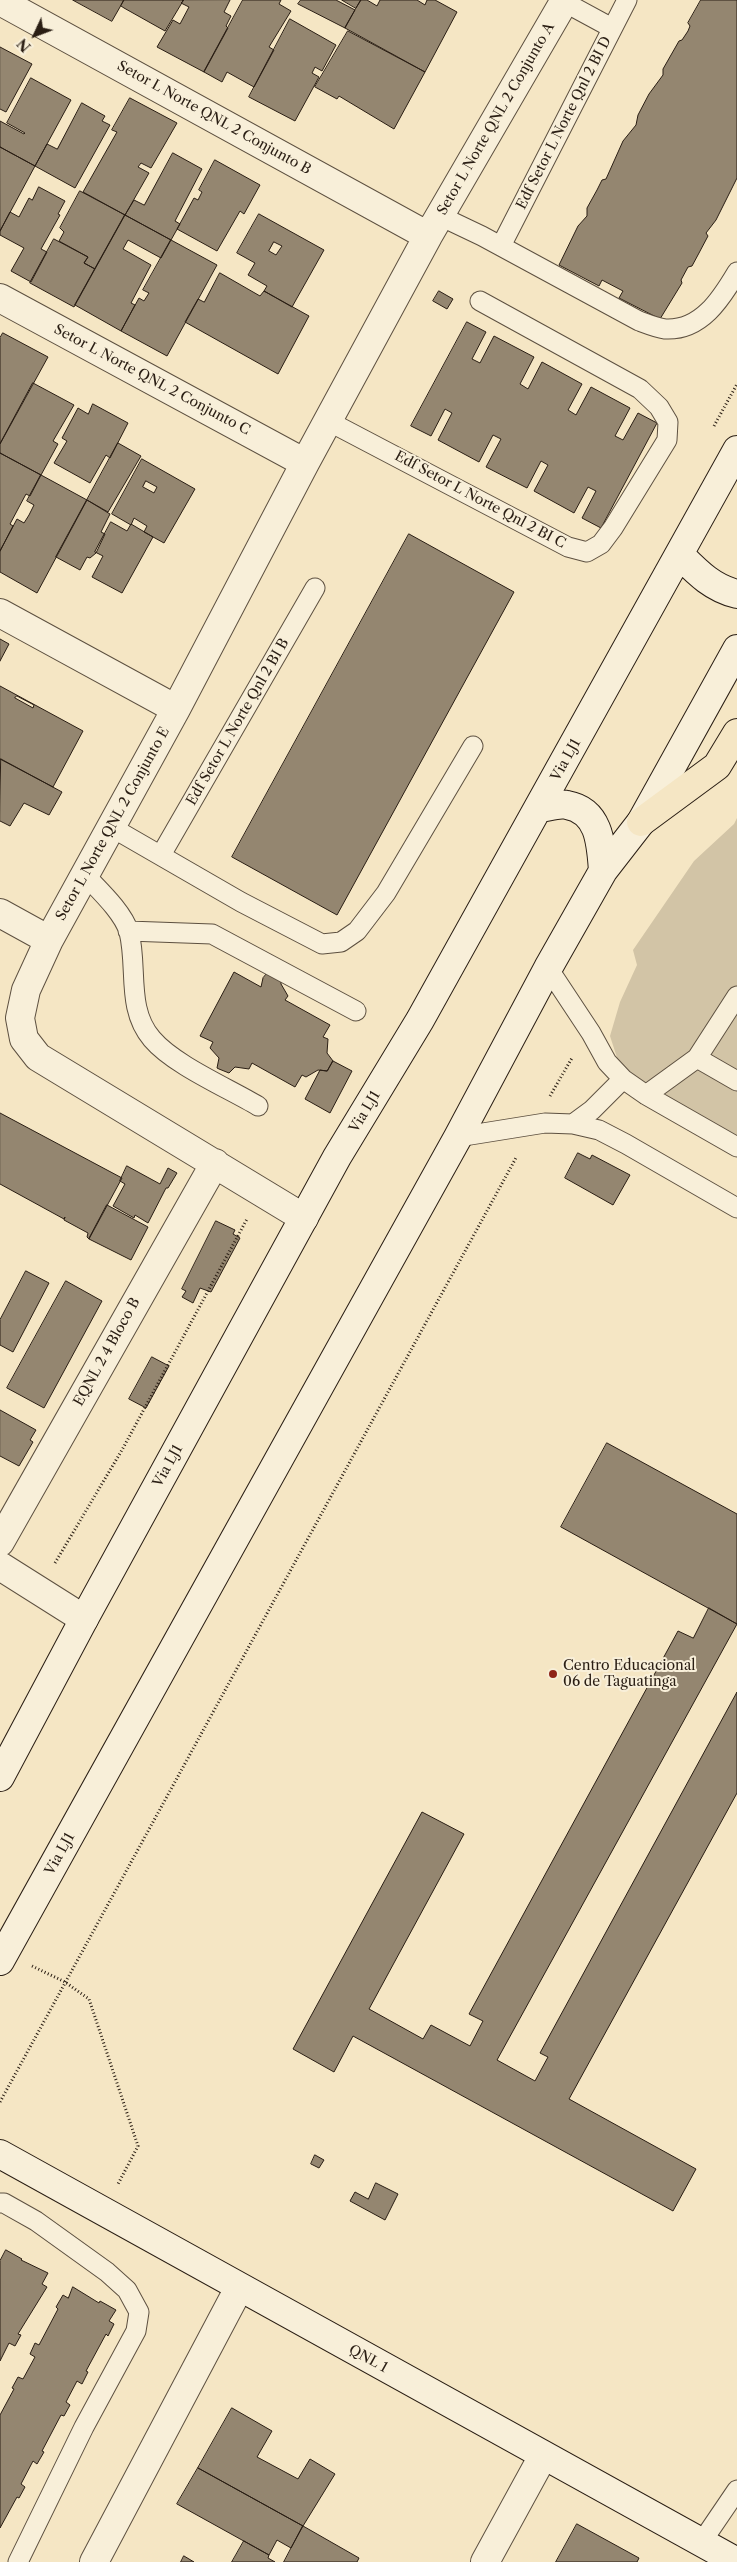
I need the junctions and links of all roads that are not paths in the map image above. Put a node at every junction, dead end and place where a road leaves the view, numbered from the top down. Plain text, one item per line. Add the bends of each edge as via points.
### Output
1 (563, 0) edge
2 (626, 0) edge
3 (0, 1) edge
4 (612, 28) junction
5 (434, 226) junction
6 (501, 246) junction
7 (737, 272) edge
8 (0, 298) edge
9 (480, 301) dead end
10 (328, 421) junction
11 (737, 450) edge
12 (305, 463) junction
13 (680, 555) junction
14 (315, 588) dead end
15 (737, 594) edge
16 (0, 613) edge
17 (737, 649) edge
18 (176, 709) junction
19 (737, 732) edge
20 (473, 746) dead end
21 (540, 808) junction
22 (641, 822) junction
23 (112, 827) junction
24 (161, 855) junction
25 (603, 871) junction
26 (85, 875) junction
27 (0, 914) edge
28 (128, 931) junction
29 (49, 940) junction
30 (548, 968) junction
31 (737, 996) edge
32 (356, 1010) dead end
33 (697, 1058) junction
34 (623, 1079) junction
35 (737, 1082) edge
36 (646, 1095) junction
37 (258, 1106) dead end
38 (573, 1124) junction
39 (458, 1136) junction
40 (737, 1147) edge
41 (214, 1163) junction
42 (737, 1208) edge
43 (304, 1218) junction
44 (0, 1542) edge
45 (0, 1566) edge
46 (84, 1619) junction
47 (0, 1777) edge
48 (2, 1956) edge
49 (0, 2154) edge
50 (0, 2203) edge
51 (239, 2288) junction
52 (543, 2456) junction
53 (737, 2490) edge
54 (701, 2543) junction
55 (736, 2560) edge
56 (18, 2562) edge
57 (94, 2562) edge
58 (485, 2562) edge

1 - 4 lane
1 - 5 street, Setor L Norte QNL 2 Conjunto A
2 - 4 lane, Edf Setor L Norte Qnl 2 BI D
3 - 5 street, Setor L Norte QNL 2 Conjunto B
4 - 6 lane, Edf Setor L Norte Qnl 2 BI D
5 - 6 lane
5 - 10 street, Setor L Norte QNL 2 Conjunto A
6 - 7 lane via 639,321 664,329 684,328 702,318 725,293
8 - 12 street, Setor L Norte QNL 2 Conjunto C
9 - 10 lane, Edf Setor L Norte Qnl 2 BI C via 640,389 659,407 668,422 667,440 601,544 587,552 568,547
10 - 12 street, Setor L Norte QNL 2 Conjunto A
11 - 13 street, Via LJ1
12 - 18 street, Setor L Norte QNL 2 Conjunto E
13 - 15 street via 703,578 721,590
13 - 21 street, Via LJ1
14 - 24 lane, Edf Setor L Norte Qnl 2 BI B
16 - 18 street
17 - 22 street, Via LJ1
18 - 23 street, Setor L Norte QNL 2 Conjunto E
19 - 22 main road via 717,766
20 - 24 lane via 386,893 357,931 341,942 322,944
21 - 25 street via 566,804 593,820 600,835
21 - 43 street, Via LJ1
22 - 25 street, Via LJ1
23 - 24 lane
23 - 26 street, Setor L Norte QNL 2 Conjunto E
25 - 30 street, Via LJ1
26 - 28 lane via 110,902
26 - 29 street, Setor L Norte QNL 2 Conjunto E
27 - 29 street
28 - 32 lane via 212,934
28 - 37 lane via 138,1016 152,1039 172,1056
29 - 41 street, Setor L Norte QNL 2 Conjunto E via 26,990 20,1018 24,1038 38,1057
30 - 34 lane via 608,1062
30 - 39 street, Via LJ1
31 - 33 lane
33 - 35 lane
33 - 36 lane
34 - 36 lane
34 - 38 lane
36 - 40 lane
38 - 39 lane via 534,1125
38 - 42 lane via 599,1130
39 - 48 street, Via LJ1
41 - 43 street
41 - 44 street, EQNL 2 4 Bloco B
43 - 46 street, Via LJ1
45 - 46 street
46 - 47 street, Via LJ1
49 - 51 street, QNL 1
50 - 56 lane via 36,2221 107,2272 126,2290 138,2312 136,2331 79,2436
51 - 52 street, QNL 1
51 - 57 street
52 - 54 street, QNL 1
52 - 58 street
53 - 54 lane
54 - 55 street, QNL 1

